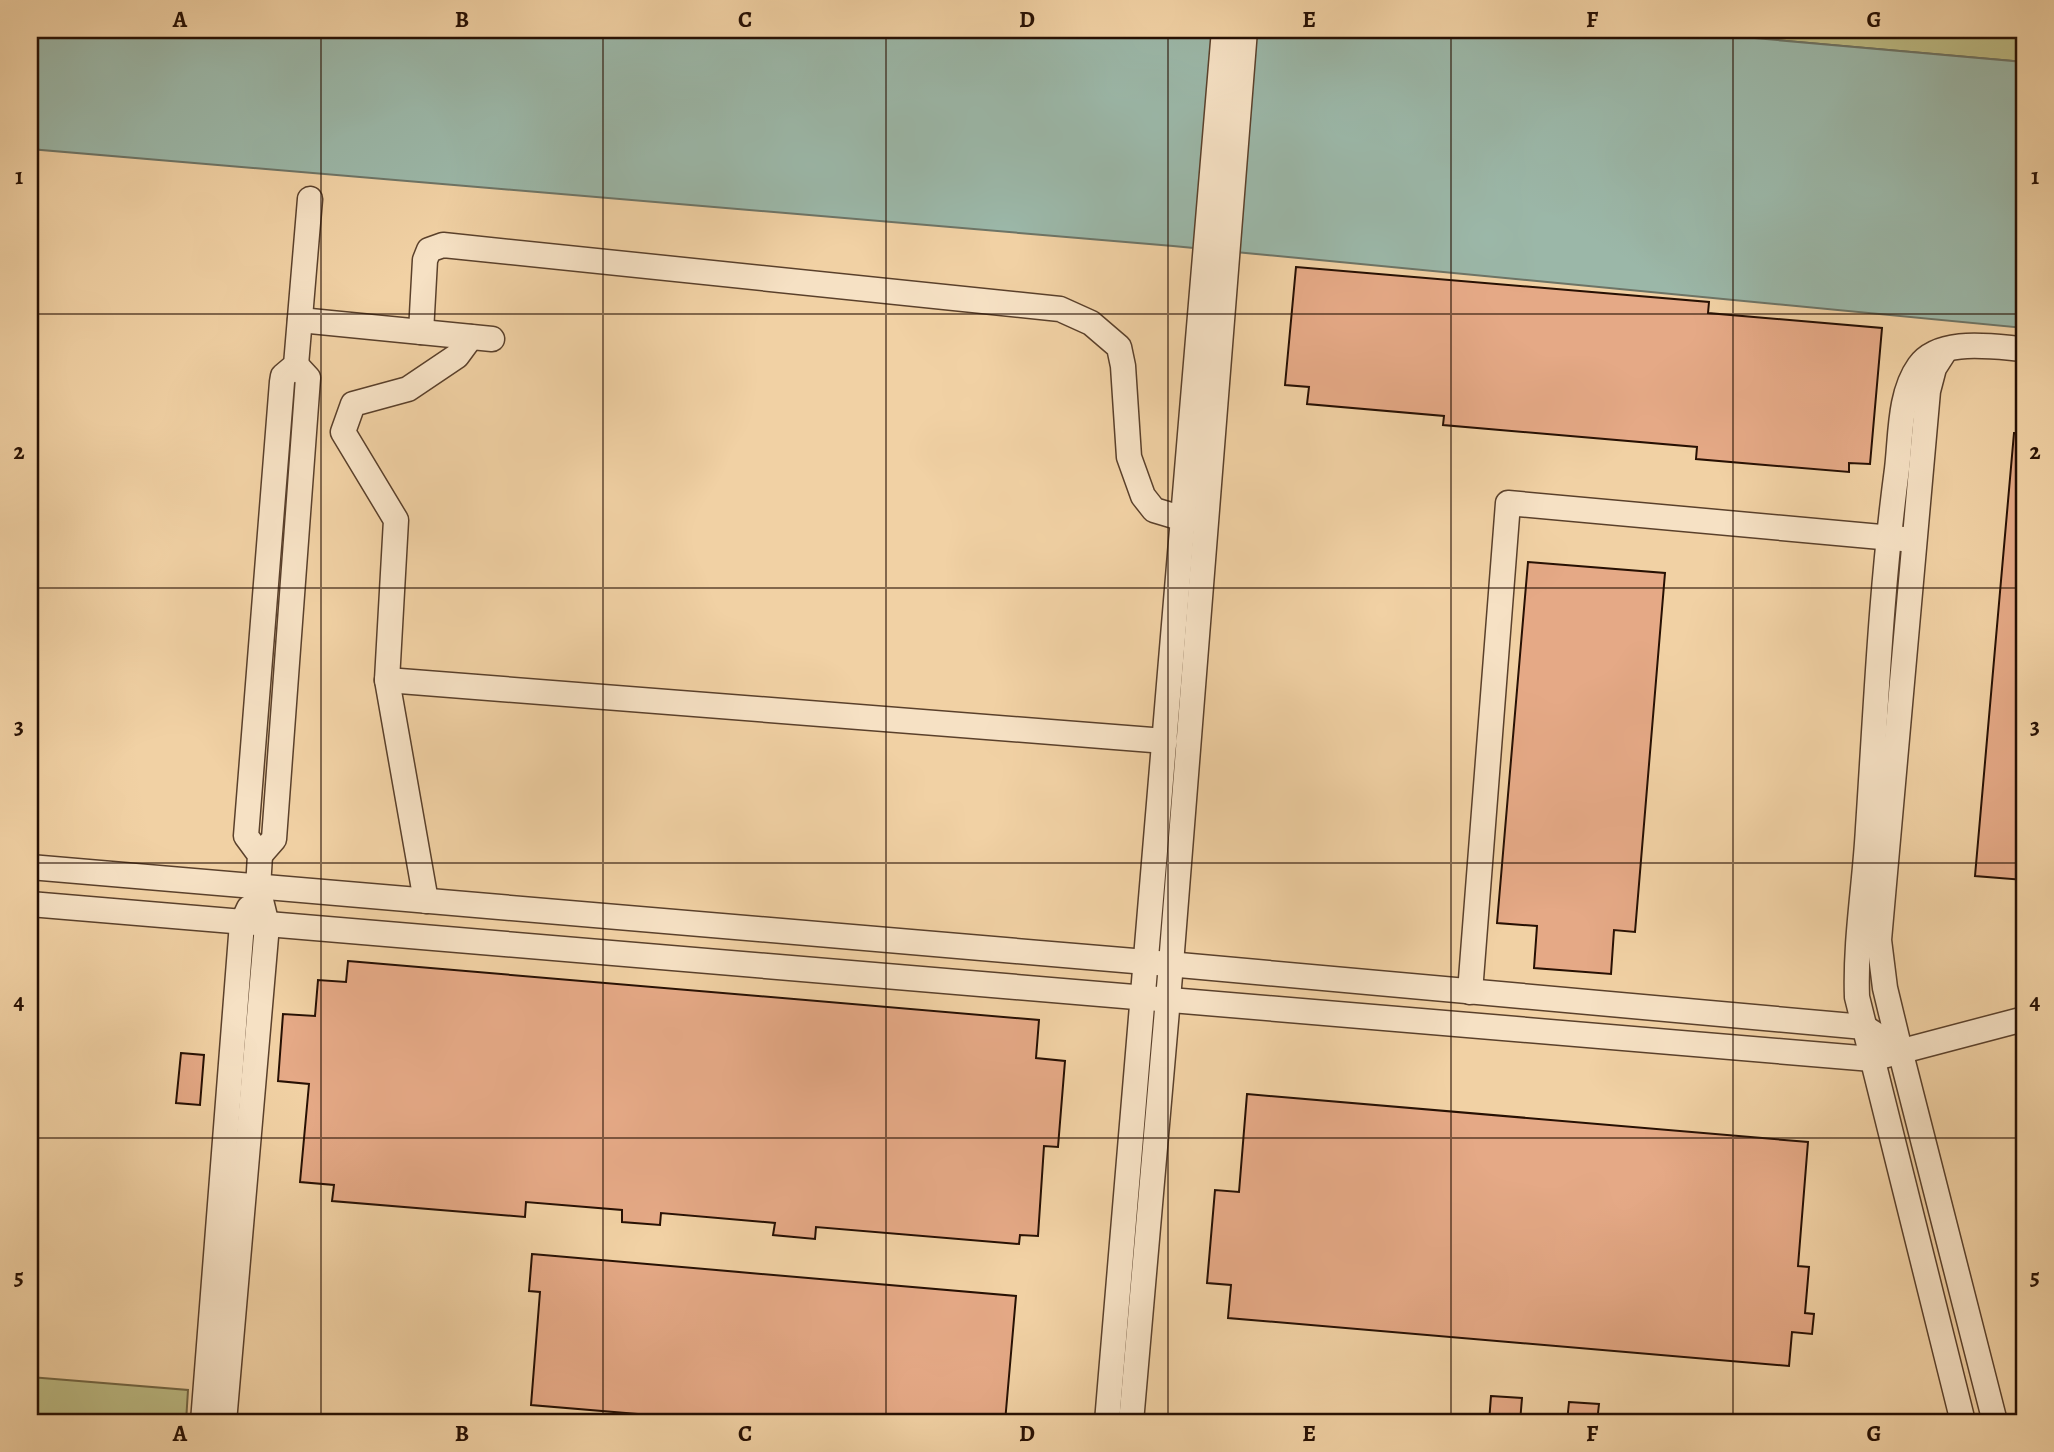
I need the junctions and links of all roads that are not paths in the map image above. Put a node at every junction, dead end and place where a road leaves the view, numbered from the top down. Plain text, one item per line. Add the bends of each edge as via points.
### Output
1 (1224, 30) edge
2 (1245, 30) edge
3 (310, 199) dead end
4 (1216, 265) junction
5 (300, 320) junction
6 (421, 332) junction
7 (1956, 347) junction
8 (2024, 349) edge
9 (1184, 519) junction
10 (1888, 537) junction
11 (1914, 540) junction
12 (387, 680) junction
13 (1165, 741) junction
14 (30, 867) edge
15 (258, 888) junction
16 (426, 901) junction
17 (30, 904) edge
18 (243, 923) junction
19 (267, 925) junction
20 (1146, 961) junction
21 (1171, 964) junction
22 (1470, 992) junction
23 (1143, 1000) junction
24 (1168, 1002) junction
25 (2024, 1019) edge
26 (1864, 1027) junction
27 (1900, 1050) junction
28 (1872, 1059) junction
29 (203, 1422) edge
30 (224, 1422) edge
31 (1107, 1422) edge
32 (1131, 1422) edge
33 (1963, 1422) edge
34 (1995, 1422) edge

1 - 4 street
2 - 4 street
3 - 5 street
4 - 9 street
4 - 21 street
5 - 6 street
5 - 15 street via 296,365 282,382 246,836 260,855
6 - 9 street via 425,260 429,250 443,245 1060,309 1091,323 1119,347 1129,457 1143,496 1154,510
6 - 12 street via 482,338 408,389 353,404 342,432 396,520
7 - 8 street
7 - 10 street via 1920,364 1906,392
7 - 11 street via 1934,368 1928,391
9 - 13 street
10 - 11 street
10 - 22 street via 1508,503
10 - 26 street via 1868,838 1855,956
11 - 27 street via 1879,940
12 - 13 street
12 - 16 street
13 - 20 street
14 - 15 street
15 - 16 street
15 - 18 street
15 - 19 street
16 - 20 street
17 - 18 street
18 - 19 street
18 - 29 street
19 - 23 street
19 - 30 street
20 - 21 street
20 - 23 street
21 - 22 street
21 - 24 street
22 - 26 street
23 - 24 street
23 - 31 street
24 - 28 street
24 - 32 street
25 - 27 street
26 - 27 street
26 - 28 street
27 - 28 street
27 - 34 street
28 - 33 street

